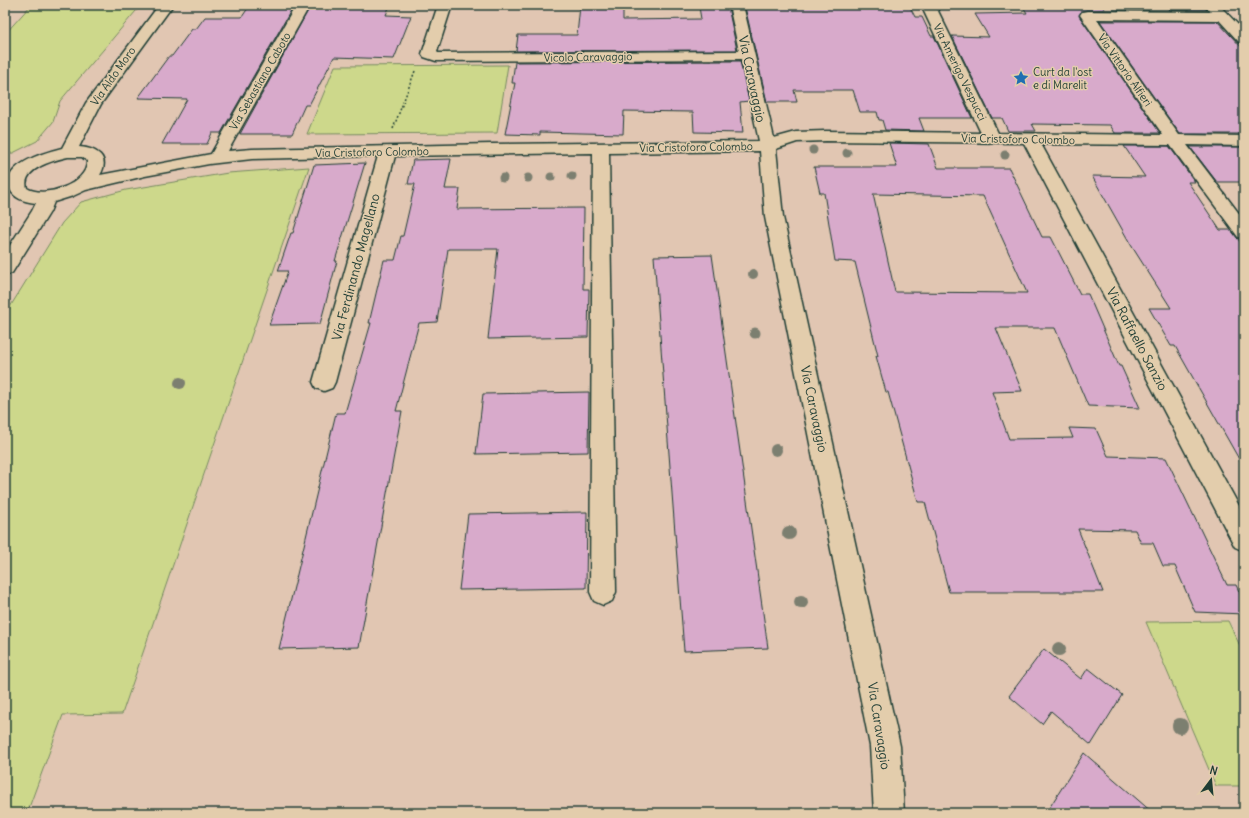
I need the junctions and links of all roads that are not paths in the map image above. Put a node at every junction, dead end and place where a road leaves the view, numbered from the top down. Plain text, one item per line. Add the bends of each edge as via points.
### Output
1 (166, 5) edge
2 (303, 5) edge
3 (445, 5) edge
4 (736, 5) edge
5 (928, 5) edge
6 (1212, 5) edge
7 (1225, 19) junction
8 (1244, 22) edge
9 (1244, 39) edge
10 (747, 55) junction
11 (992, 138) junction
12 (1030, 139) junction
13 (1175, 141) junction
14 (1244, 141) edge
15 (389, 143) junction
16 (768, 146) junction
17 (601, 148) junction
18 (68, 152) junction
19 (217, 157) junction
20 (96, 165) junction
21 (147, 170) junction
22 (12, 178) edge
23 (82, 185) junction
24 (47, 197) junction
25 (1244, 234) edge
26 (5, 268) edge
27 (324, 382) dead end
28 (1244, 539) edge
29 (603, 592) dead end
30 (889, 813) edge

1 - 18 street, Via Aldo Moro via 94,103
2 - 19 street, Via Sebastiano Caboto
3 - 10 street, Vicolo Caravaggio via 429,54 436,57
4 - 10 street, Via Caravaggio
5 - 11 street, Via Amerigo Vespucci
6 - 7 street
7 - 8 street
7 - 9 street
7 - 13 street, Via Vittorio Alfieri via 1086,16
10 - 16 street, Via Caravaggio
11 - 12 street, Via Cristoforo Colombo
11 - 16 street, Via Cristoforo Colombo via 802,137 790,138
12 - 13 street, Via Cristoforo Colombo
12 - 28 street, Via Raffaello Sanzio
13 - 14 street, Via Cristoforo Colombo
13 - 25 street, Via Vittorio Alfieri
15 - 17 street, Via Cristoforo Colombo via 492,149
15 - 19 street, Via Cristoforo Colombo
15 - 27 street, Via Ferdinando Magellano
16 - 17 street, Via Cristoforo Colombo
16 - 30 street, Via Caravaggio via 774,217 885,746
17 - 29 street
18 - 20 street via 88,154 94,158
18 - 22 street via 43,158
19 - 21 street, Via Cristoforo Colombo
20 - 21 street, Via Cristoforo Colombo
20 - 23 street via 95,171
21 - 23 street, Via Cristoforo Colombo
22 - 24 street via 19,191 26,195
23 - 24 street
24 - 26 street via 41,212

